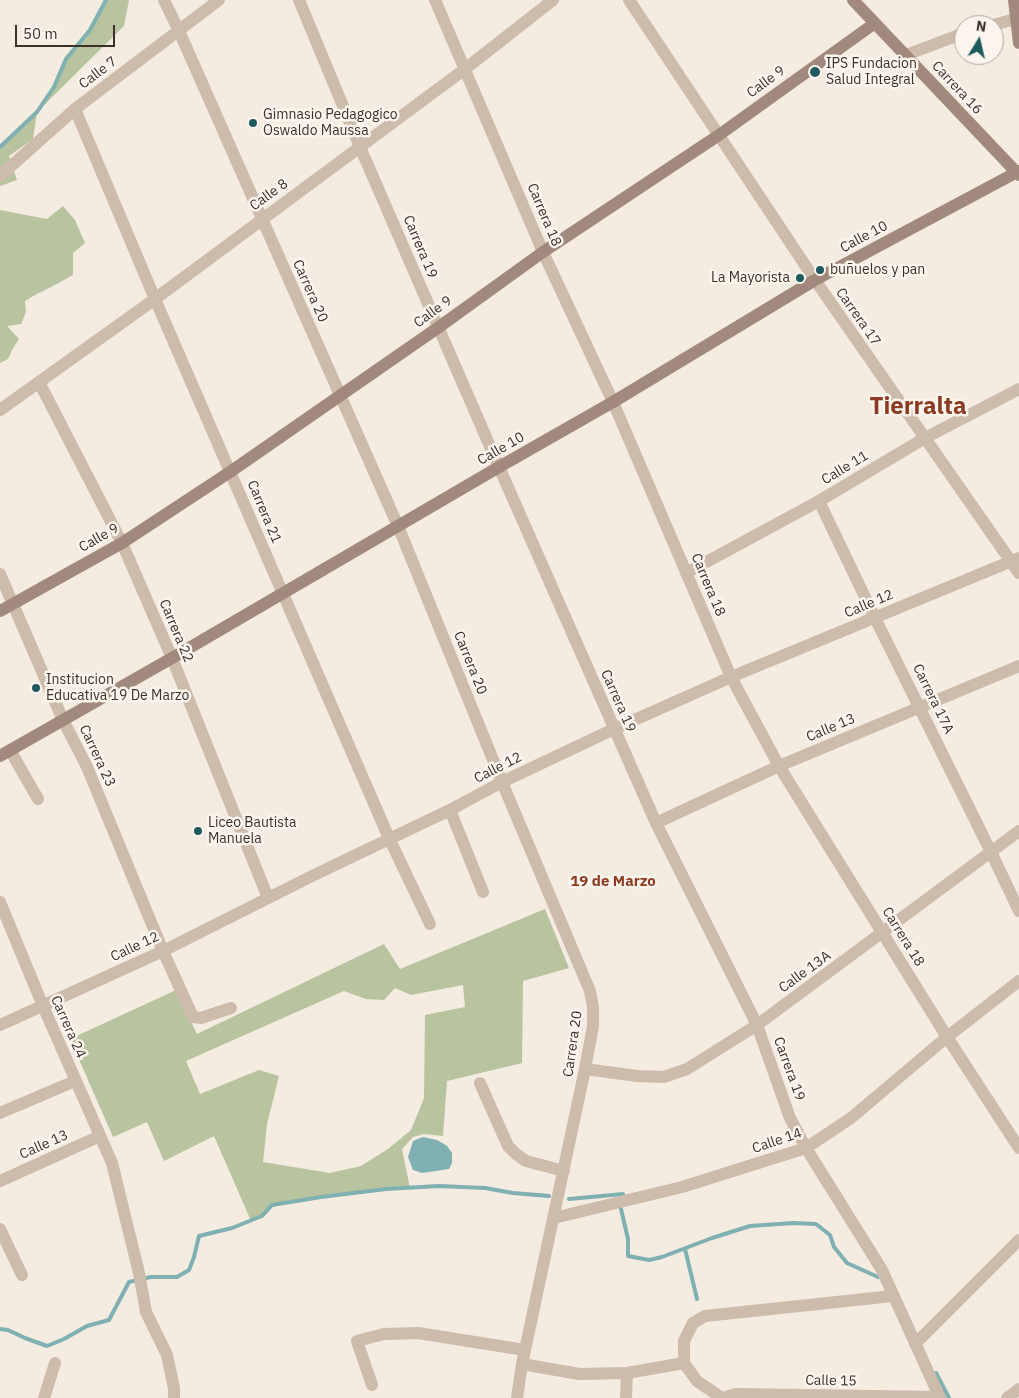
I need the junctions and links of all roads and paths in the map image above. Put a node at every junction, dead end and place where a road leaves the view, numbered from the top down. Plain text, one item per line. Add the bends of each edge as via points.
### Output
1 (164, 0) edge
2 (219, 0) edge
3 (299, 0) edge
4 (435, 0) edge
5 (553, 0) edge
6 (629, 0) edge
7 (853, 0) edge
8 (1014, 0) edge
9 (1017, 18) edge
10 (1004, 22) edge
11 (874, 23) junction
12 (179, 31) junction
13 (954, 37) edge
14 (1019, 43) edge
15 (906, 55) junction
16 (465, 69) junction
17 (75, 109) junction
18 (719, 134) junction
19 (360, 147) junction
20 (1018, 173) edge
21 (0, 176) edge
22 (262, 218) junction
23 (543, 252) junction
24 (815, 280) junction
25 (155, 299) junction
26 (438, 327) junction
27 (39, 382) junction
28 (1019, 389) edge
29 (340, 396) junction
30 (613, 402) junction
31 (0, 410) edge
32 (925, 438) junction
33 (499, 467) junction
34 (230, 472) junction
35 (819, 501) junction
36 (398, 526) junction
37 (122, 543) junction
38 (1015, 560) edge
39 (686, 573) junction
40 (1019, 573) edge
41 (0, 574) edge
42 (283, 593) junction
43 (13, 604) junction
44 (0, 612) edge
45 (875, 618) junction
46 (172, 658) junction
47 (1019, 666) edge
48 (731, 677) junction
49 (920, 707) junction
50 (63, 720) junction
51 (614, 729) junction
52 (5, 753) edge
53 (779, 766) junction
54 (502, 782) junction
55 (38, 799) dead end
56 (450, 810) junction
57 (656, 823) junction
58 (1019, 831) edge
59 (389, 838) junction
60 (991, 852) junction
61 (483, 892) dead end
62 (268, 898) junction
63 (0, 902) edge
64 (1019, 911) edge
65 (430, 924) dead end
66 (883, 933) junction
67 (163, 952) junction
68 (1019, 980) edge
69 (43, 1006) junction
70 (231, 1008) dead end
71 (757, 1025) junction
72 (0, 1026) edge
73 (947, 1037) junction
74 (585, 1069) junction
75 (76, 1081) junction
76 (480, 1083) dead end
77 (0, 1113) edge
78 (100, 1136) junction
79 (806, 1148) junction
80 (1019, 1148) edge
81 (564, 1171) junction
82 (0, 1181) edge
83 (554, 1218) junction
84 (0, 1229) edge
85 (1019, 1240) edge
86 (22, 1275) dead end
87 (893, 1296) junction
88 (915, 1344) junction
89 (525, 1350) junction
90 (55, 1362) dead end
91 (684, 1363) junction
92 (522, 1364) junction
93 (626, 1373) junction
94 (372, 1386) dead end
95 (1019, 1389) edge
96 (829, 1397) edge
97 (44, 1398) edge
98 (174, 1398) edge
99 (517, 1398) edge
100 (626, 1398) edge
101 (722, 1398) edge
102 (934, 1398) edge
103 (1007, 1398) edge

1 - 12 street, Carrera 20
2 - 12 street, Calle 7
3 - 19 street, Carrera 19
4 - 16 street, Carrera 18
5 - 16 street, Calle 8
6 - 18 street, Carrera 17
7 - 11 main road, Carrera 16
8 - 9 main road
9 - 10 street
9 - 14 main road
11 - 15 main road, Carrera 16
11 - 18 main road, Calle 9
12 - 17 street, Calle 7
12 - 22 street, Carrera 20
13 - 15 street
15 - 20 main road, Carrera 16
16 - 19 street, Calle 8
16 - 23 street, Carrera 18
17 - 21 street, Calle 7
17 - 25 street, Carrera 21
18 - 23 main road, Calle 9
18 - 24 street, Carrera 17
19 - 22 street, Calle 8
19 - 26 street, Carrera 19
20 - 24 main road, Calle 10
22 - 25 street, Calle 8
22 - 29 street, Carrera 20
23 - 26 main road, Calle 9
23 - 30 street, Carrera 18
24 - 30 main road, Calle 10
24 - 32 street, Carrera 17
25 - 27 street, Calle 8
25 - 34 street, Carrera 21
26 - 29 main road, Calle 9
26 - 33 street, Carrera 19
27 - 31 street, Calle 8
27 - 37 street, Carrera 22
28 - 32 street, Calle 11
29 - 34 main road, Calle 9
29 - 36 street, Carrera 20
30 - 33 main road, Calle 10
30 - 39 street, Carrera 18
32 - 35 street, Calle 11
32 - 38 street, Carrera 17
33 - 36 main road, Calle 10
33 - 51 street, Carrera 19
34 - 37 main road, Calle 9
34 - 42 street, Carrera 21
35 - 39 street, Calle 11
35 - 45 street, Carrera 17A
36 - 42 main road, Calle 10
36 - 54 street, Carrera 20
37 - 43 main road, Calle 9
37 - 46 street, Carrera 22
38 - 40 street, Carrera 17
38 - 45 street, Calle 12
39 - 48 street, Carrera 18
41 - 43 street, Carrera 23
42 - 46 main road, Calle 10
42 - 59 street, Carrera 21
43 - 44 main road, Calle 9
43 - 50 street, Carrera 23
45 - 48 street, Calle 12
45 - 49 street, Carrera 17A
46 - 50 main road, Calle 10
46 - 62 street, Carrera 22
47 - 49 street, Calle 13
48 - 51 street, Calle 12
48 - 53 street, Carrera 18
49 - 53 street, Calle 13
49 - 60 street, Carrera 17A
50 - 52 main road, Calle 10
50 - 67 street, Carrera 23 via 87,767
51 - 54 street, Calle 12
51 - 57 street, Carrera 19
52 - 55 street
53 - 57 street, Calle 13
53 - 66 street, Carrera 18
54 - 56 street, Calle 12
54 - 74 street, Carrera 20 via 590,990 592,1026
56 - 59 street, Calle 12
56 - 61 street
57 - 71 street, Carrera 19
58 - 60 street, Calle 13A
59 - 62 street, Calle 12
59 - 65 street, Carrera 21
60 - 64 street, Carrera 17A
60 - 66 street, Calle 13A
62 - 67 street, Calle 12
63 - 69 street, Carrera 24
66 - 71 street, Calle 13A
66 - 73 street, Carrera 18
67 - 69 street, Calle 12
67 - 70 street, Carrera 23 via 193,1018
68 - 73 street, Calle 14
69 - 72 street, Calle 12
69 - 75 street, Carrera 24
71 - 74 street, Calle 13A via 687,1069 664,1076
71 - 79 street, Carrera 19 via 790,1118
73 - 79 street, Calle 14 via 851,1118
73 - 80 street, Carrera 18
74 - 81 street, Carrera 20
75 - 77 street
75 - 78 street, Carrera 24
76 - 81 street via 508,1146 526,1161
78 - 82 street, Calle 13
78 - 98 street, Carrera 24 via 112,1163 146,1312 167,1355
79 - 83 street, Calle 14 via 682,1187
79 - 87 street, Carrera 19 via 882,1270
81 - 83 street, Carrera 20
83 - 89 street, Carrera 20
84 - 86 street
85 - 88 street
87 - 88 street, Carrera 19
87 - 91 street via 705,1316 693,1323 684,1341
88 - 102 street, Carrera 19
89 - 92 street, Carrera 20
89 - 94 street via 418,1333 384,1334 358,1341
90 - 97 street
91 - 93 street
91 - 101 street via 697,1381
92 - 93 street via 579,1374
92 - 99 street, Carrera 20
93 - 100 street
95 - 103 street
96 - 101 street, Calle 15 via 736,1394
96 - 102 street, Calle 15

